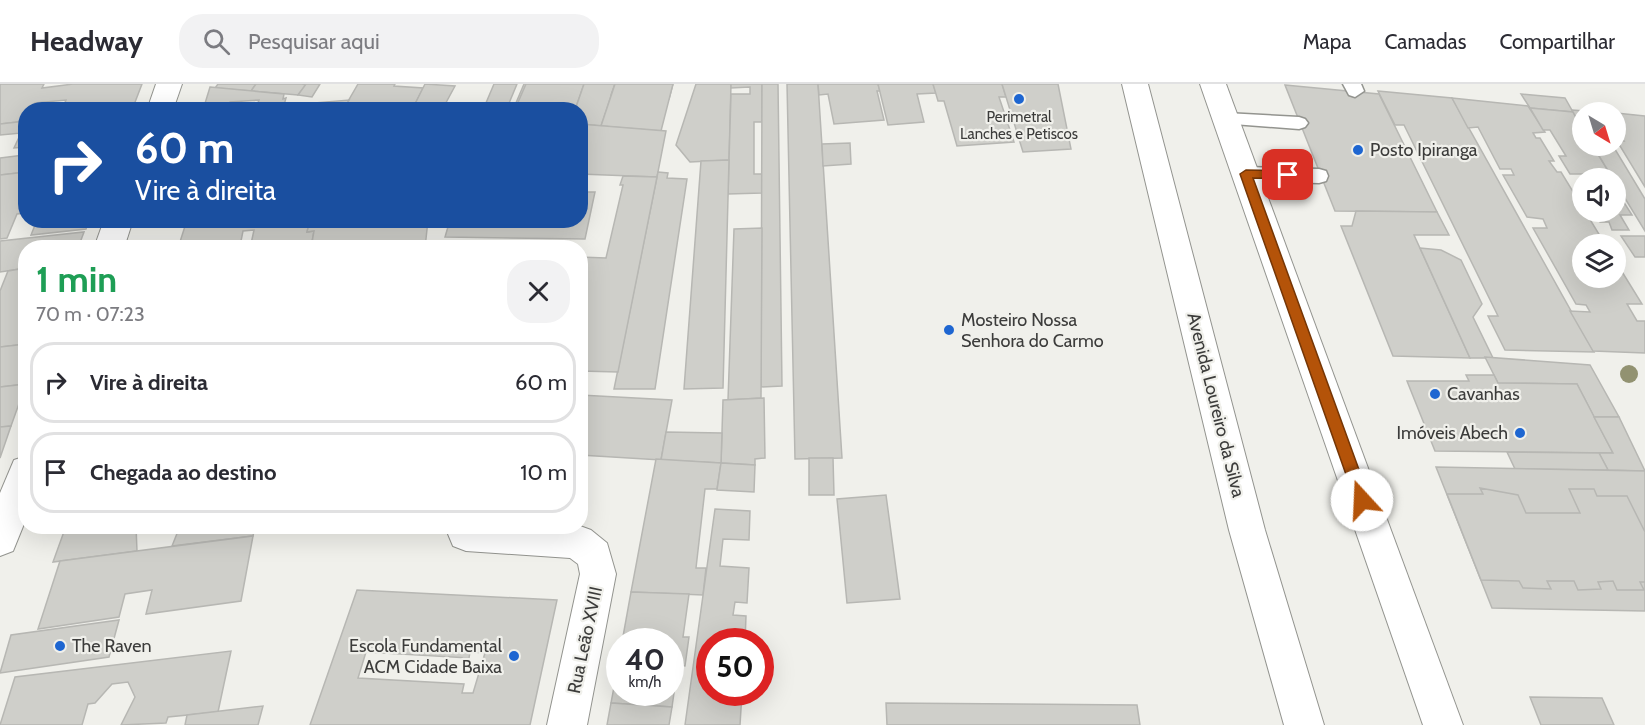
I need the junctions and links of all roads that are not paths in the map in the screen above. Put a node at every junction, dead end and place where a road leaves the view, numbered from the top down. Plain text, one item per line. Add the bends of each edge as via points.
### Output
1 (169, 84) edge
2 (1135, 84) edge
3 (1213, 84) edge
4 (163, 102) edge
5 (1226, 119) junction
6 (1299, 123) dead end
7 (1246, 174) junction
8 (1319, 176) dead end
9 (18, 492) edge
10 (466, 534) dead end
11 (0, 539) edge
12 (567, 725) edge
13 (1304, 725) edge
14 (1443, 725) edge

1 - 4 main road
2 - 13 main road, Avenida Loureiro da Silva via 1247,530
3 - 5 main road
5 - 6 lane
5 - 7 main road
7 - 8 lane
7 - 14 main road
9 - 11 main road
10 - 12 main road, Rua Leão XVIII via 578,542 594,555 598,574

